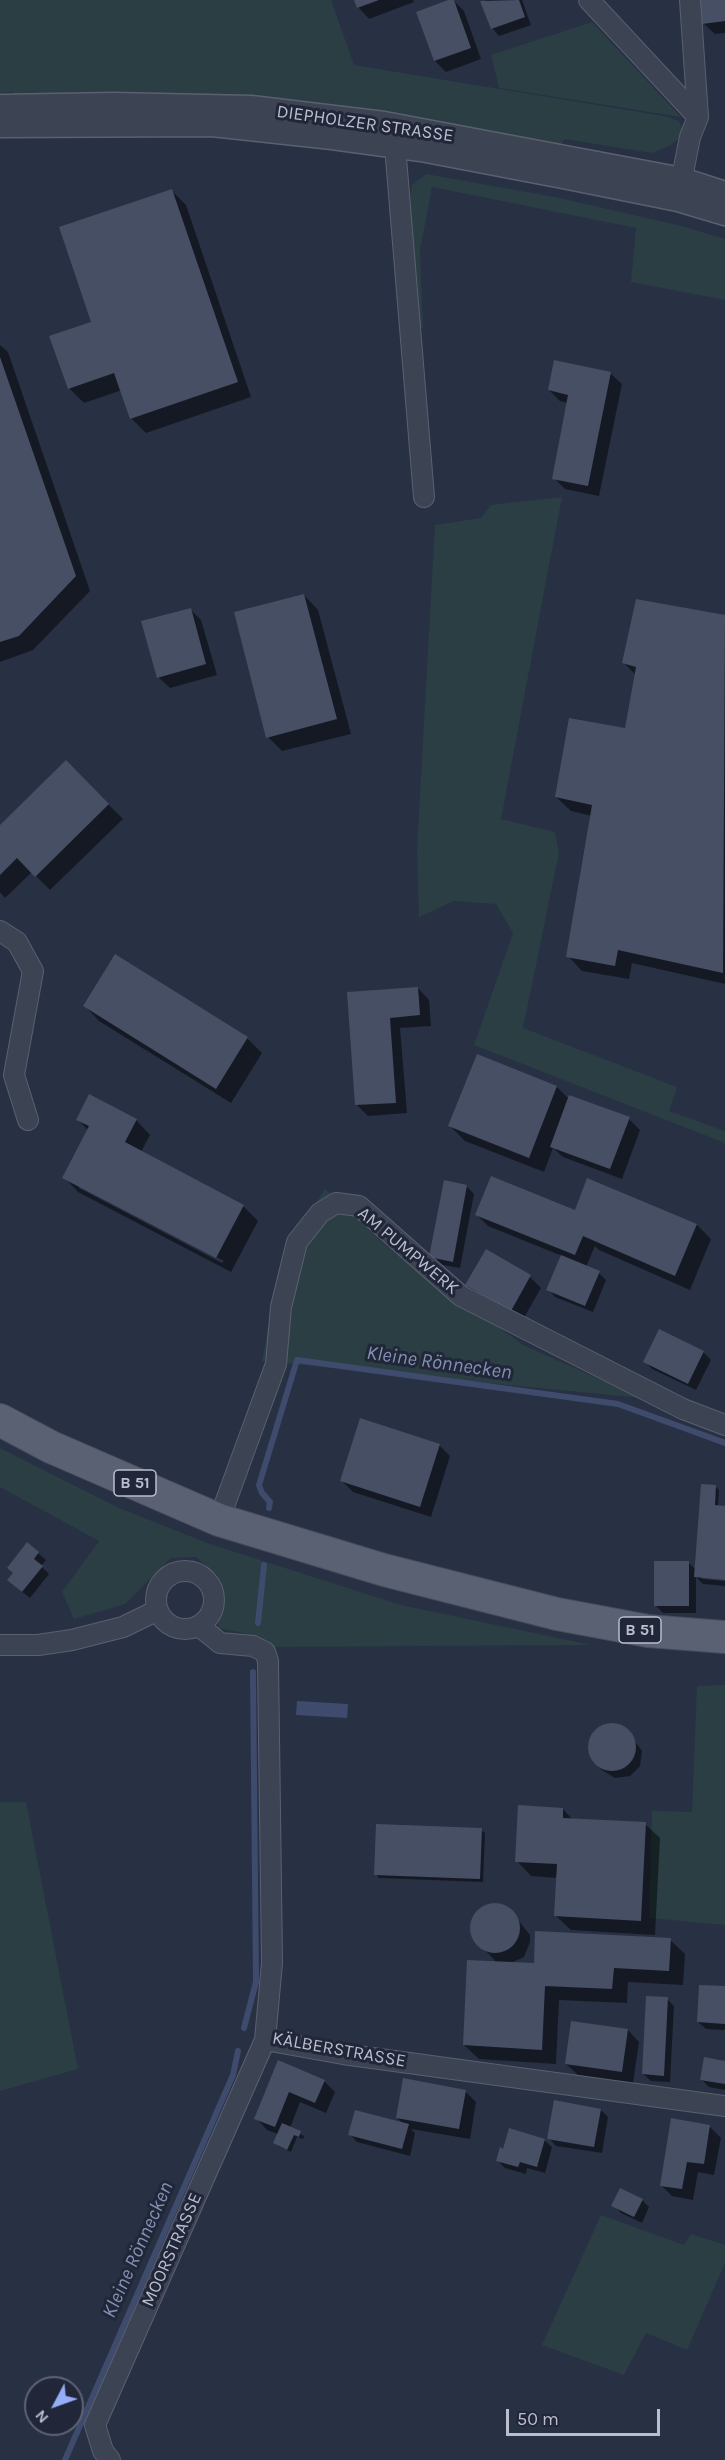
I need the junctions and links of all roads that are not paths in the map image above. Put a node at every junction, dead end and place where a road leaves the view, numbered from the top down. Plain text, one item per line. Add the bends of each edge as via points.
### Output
1 (589, 0) edge
2 (690, 0) edge
3 (0, 107) edge
4 (698, 117) junction
5 (0, 125) edge
6 (395, 146) junction
7 (680, 190) junction
8 (725, 194) edge
9 (725, 213) edge
10 (424, 497) dead end
11 (0, 931) edge
12 (28, 1120) dead end
13 (0, 1420) edge
14 (725, 1425) edge
15 (219, 1520) junction
16 (158, 1610) junction
17 (199, 1626) junction
18 (725, 1636) edge
19 (0, 1645) edge
20 (265, 2040) junction
21 (725, 2106) edge
22 (110, 2460) edge

1 - 4 street
2 - 4 street
3 - 7 street, DIEPHOLZER STRASSE via 251,108 384,124
4 - 7 street
5 - 6 street, DIEPHOLZER STRASSE via 212,124
6 - 7 street, DIEPHOLZER STRASSE
6 - 10 street
7 - 8 street, DIEPHOLZER STRASSE
7 - 9 street, DIEPHOLZER STRASSE
11 - 12 street via 17,942 33,971 14,1075
13 - 15 main road, B 51 via 51,1447
14 - 15 street, AM PUMPWERK via 683,1409 461,1296 359,1206 336,1203 320,1213 297,1242 281,1307 276,1364
15 - 18 main road, B 51 via 384,1570 557,1614 648,1631
16 - 17 street via 171,1626
16 - 17 street via 161,1583 188,1570 197,1573 212,1586 215,1598 212,1614
16 - 19 street via 123,1627 72,1640
17 - 20 street, KÄLBERSTRASSE via 220,1643 253,1646 265,1652 268,1661 272,1963
20 - 21 street, KÄLBERSTRASSE via 343,2055
20 - 22 street, MOORSTRASSE via 95,2425

